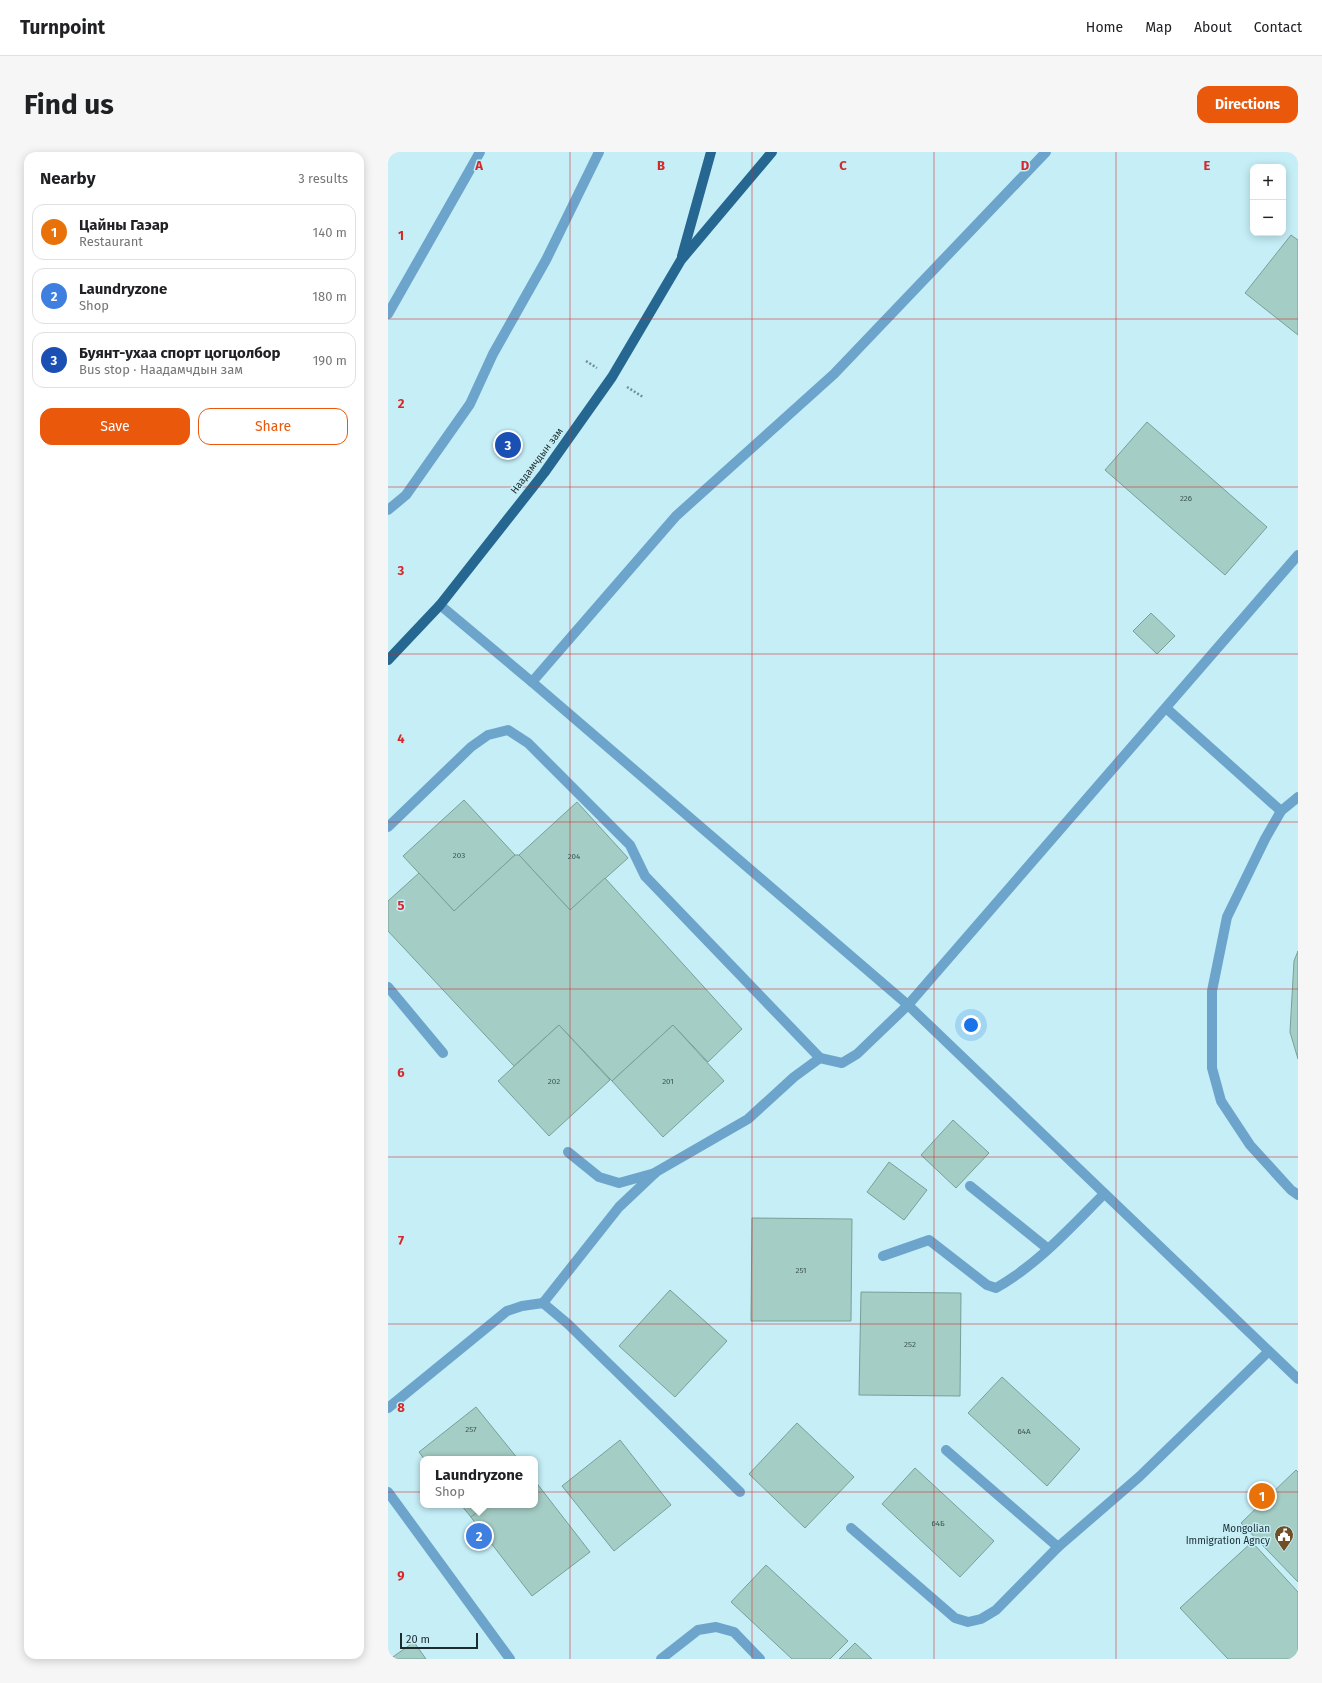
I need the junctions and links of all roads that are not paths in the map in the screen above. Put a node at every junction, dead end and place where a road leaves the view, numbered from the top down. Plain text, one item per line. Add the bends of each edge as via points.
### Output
1 (480, 152) edge
2 (599, 152) edge
3 (711, 152) edge
4 (772, 152) edge
5 (1046, 152) edge
6 (681, 260) junction
7 (388, 314) edge
8 (388, 510) edge
9 (1298, 555) edge
10 (440, 605) junction
11 (388, 660) edge
12 (532, 682) junction
13 (1166, 708) junction
14 (1298, 797) edge
15 (1281, 811) junction
16 (388, 827) edge
17 (388, 987) edge
18 (908, 1005) junction
19 (443, 1053) dead end
20 (820, 1058) junction
21 (568, 1152) dead end
22 (656, 1172) junction
23 (970, 1186) dead end
24 (1104, 1194) junction
25 (1298, 1195) edge
26 (1048, 1248) junction
27 (883, 1256) dead end
28 (543, 1303) junction
29 (1268, 1352) junction
30 (1298, 1379) edge
31 (388, 1408) edge
32 (946, 1450) dead end
33 (388, 1492) edge
34 (740, 1492) dead end
35 (851, 1528) dead end
36 (1058, 1547) junction
37 (510, 1659) edge
38 (661, 1659) edge
39 (760, 1659) edge

1 - 7 street
2 - 8 street via 546,260 493,354 470,404 406,494
3 - 6 main road, Наадамчдын зам
4 - 6 main road, Наадамчдын зам
5 - 12 street via 834,374 676,516
6 - 10 main road, Наадамчдын зам via 612,377 544,473
9 - 13 street
10 - 11 main road, Наадамчдын зам
10 - 12 street
12 - 18 street
13 - 15 street
13 - 18 street
14 - 15 street
15 - 25 street via 1227,917 1212,991 1212,1068 1221,1100 1250,1144
16 - 20 street via 471,747 488,735 508,730 528,743 630,845 645,876
17 - 19 street
18 - 20 street via 857,1054 842,1063
18 - 24 street
20 - 22 street via 794,1077 748,1119
21 - 22 street via 599,1177 619,1183
22 - 28 street via 619,1207
23 - 26 street
24 - 26 street
24 - 29 street
26 - 27 street via 996,1288 987,1286 929,1240
28 - 31 street via 506,1311
28 - 34 street via 568,1324
29 - 30 street
29 - 36 street via 1139,1476
32 - 36 street
33 - 37 street
35 - 36 street via 955,1618 968,1622 981,1619 996,1610
38 - 39 street via 698,1630 716,1627 734,1632

